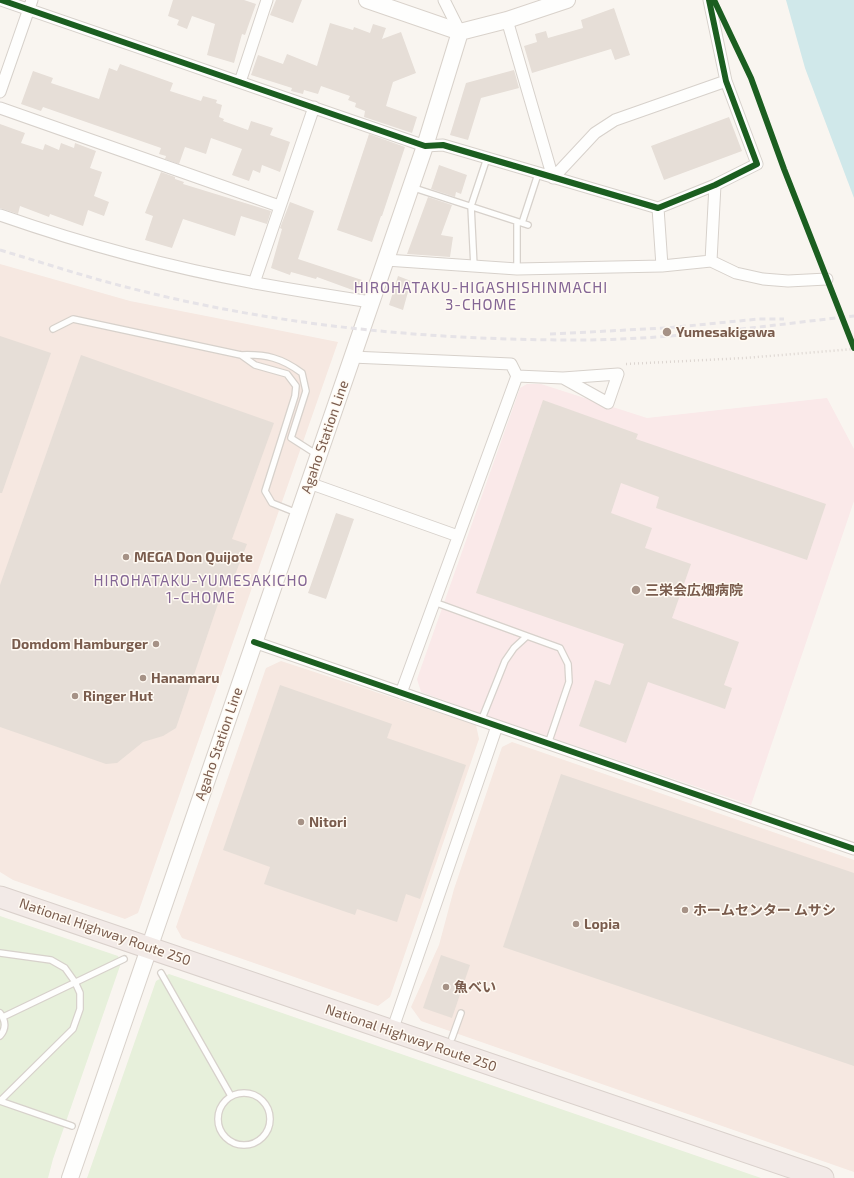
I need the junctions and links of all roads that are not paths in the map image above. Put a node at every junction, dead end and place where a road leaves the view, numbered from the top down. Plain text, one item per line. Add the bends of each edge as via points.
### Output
1 (1, 0) edge
2 (267, 0) edge
3 (368, 0) edge
4 (444, 0) edge
5 (567, 0) edge
6 (709, 0) edge
7 (31, 5) edge
8 (508, 20) junction
9 (460, 32) junction
10 (726, 81) junction
11 (240, 82) junction
12 (0, 92) edge
13 (314, 107) junction
14 (0, 108) edge
15 (425, 146) junction
16 (486, 158) junction
17 (538, 174) junction
18 (553, 178) junction
19 (715, 185) junction
20 (411, 187) junction
21 (279, 206) junction
22 (472, 206) junction
23 (658, 208) junction
24 (0, 215) edge
25 (520, 222) junction
26 (528, 225) dead end
27 (386, 260) junction
28 (711, 261) junction
29 (662, 266) junction
30 (474, 267) junction
31 (518, 269) junction
32 (828, 280) dead end
33 (254, 283) junction
34 (371, 302) junction
35 (53, 329) dead end
36 (241, 355) junction
37 (352, 357) junction
38 (517, 376) junction
39 (562, 378) junction
40 (318, 455) junction
41 (309, 483) junction
42 (298, 514) junction
43 (458, 536) junction
44 (434, 602) junction
45 (527, 636) junction
46 (254, 642) junction
47 (401, 693) junction
48 (481, 721) junction
49 (496, 726) junction
50 (548, 744) junction
51 (854, 849) edge
52 (0, 897) edge
53 (149, 947) junction
54 (0, 953) edge
55 (124, 959) dead end
56 (160, 973) dead end
57 (75, 982) junction
58 (461, 1013) dead end
59 (1, 1015) edge
60 (392, 1032) junction
61 (0, 1036) edge
62 (452, 1038) dead end
63 (231, 1096) junction
64 (72, 1126) dead end
65 (70, 1178) edge
66 (823, 1178) edge

1 - 7 street
2 - 11 street
3 - 9 main road
4 - 9 street
5 - 8 main road
6 - 10 street
7 - 11 street
7 - 12 street
8 - 9 main road
8 - 18 street
9 - 15 main road, Agaho Station Line
10 - 18 street via 615,120 595,133
10 - 19 street via 757,164
11 - 13 street
13 - 15 street
13 - 21 street
14 - 21 street
15 - 16 street via 444,145
15 - 20 main road, Agaho Station Line
16 - 17 street
16 - 22 lane
17 - 18 street
17 - 25 lane
18 - 23 street
19 - 23 street
19 - 28 street
20 - 22 lane
20 - 27 main road, Agaho Station Line
21 - 33 street
22 - 25 lane
22 - 30 lane
23 - 29 street
24 - 33 street via 74,240
25 - 26 lane
25 - 31 lane
27 - 30 street
27 - 34 main road, Agaho Station Line
28 - 29 street
28 - 32 street via 736,273 763,279
29 - 31 street
30 - 31 street
33 - 34 street
34 - 37 main road, Agaho Station Line
35 - 36 lane via 73,319
36 - 40 lane via 260,354 290,364 302,373 306,391 291,438
36 - 42 lane via 255,365 287,374 296,386 265,491 272,503
37 - 38 street via 511,364
37 - 40 main road, Agaho Station Line
38 - 39 street
38 - 43 street
39 - 39 street via 608,402 618,374
40 - 41 main road, Agaho Station Line
41 - 42 main road, Agaho Station Line
41 - 43 street
42 - 46 main road, Agaho Station Line
43 - 44 street
44 - 45 lane
44 - 47 street
45 - 48 lane via 505,661
45 - 50 lane via 560,648 568,664 569,682
46 - 47 street
46 - 53 main road, Agaho Station Line
47 - 48 street
48 - 49 street
49 - 50 street
49 - 60 street
50 - 51 street
52 - 53 highway, National Highway Route 250
53 - 60 highway, National Highway Route 250
53 - 65 main road, Agaho Station Line
54 - 57 lane via 51,960 65,968
55 - 57 lane
56 - 63 lane
57 - 59 lane
57 - 64 lane via 80,993 80,1009 73,1029 0,1101
58 - 62 lane
59 - 61 lane via 5,1028
60 - 66 highway, National Highway Route 250
63 - 63 lane via 225,1101 218,1116 222,1133 235,1143 243,1145 259,1141 270,1127 271,1118 266,1105 257,1096 249,1093

